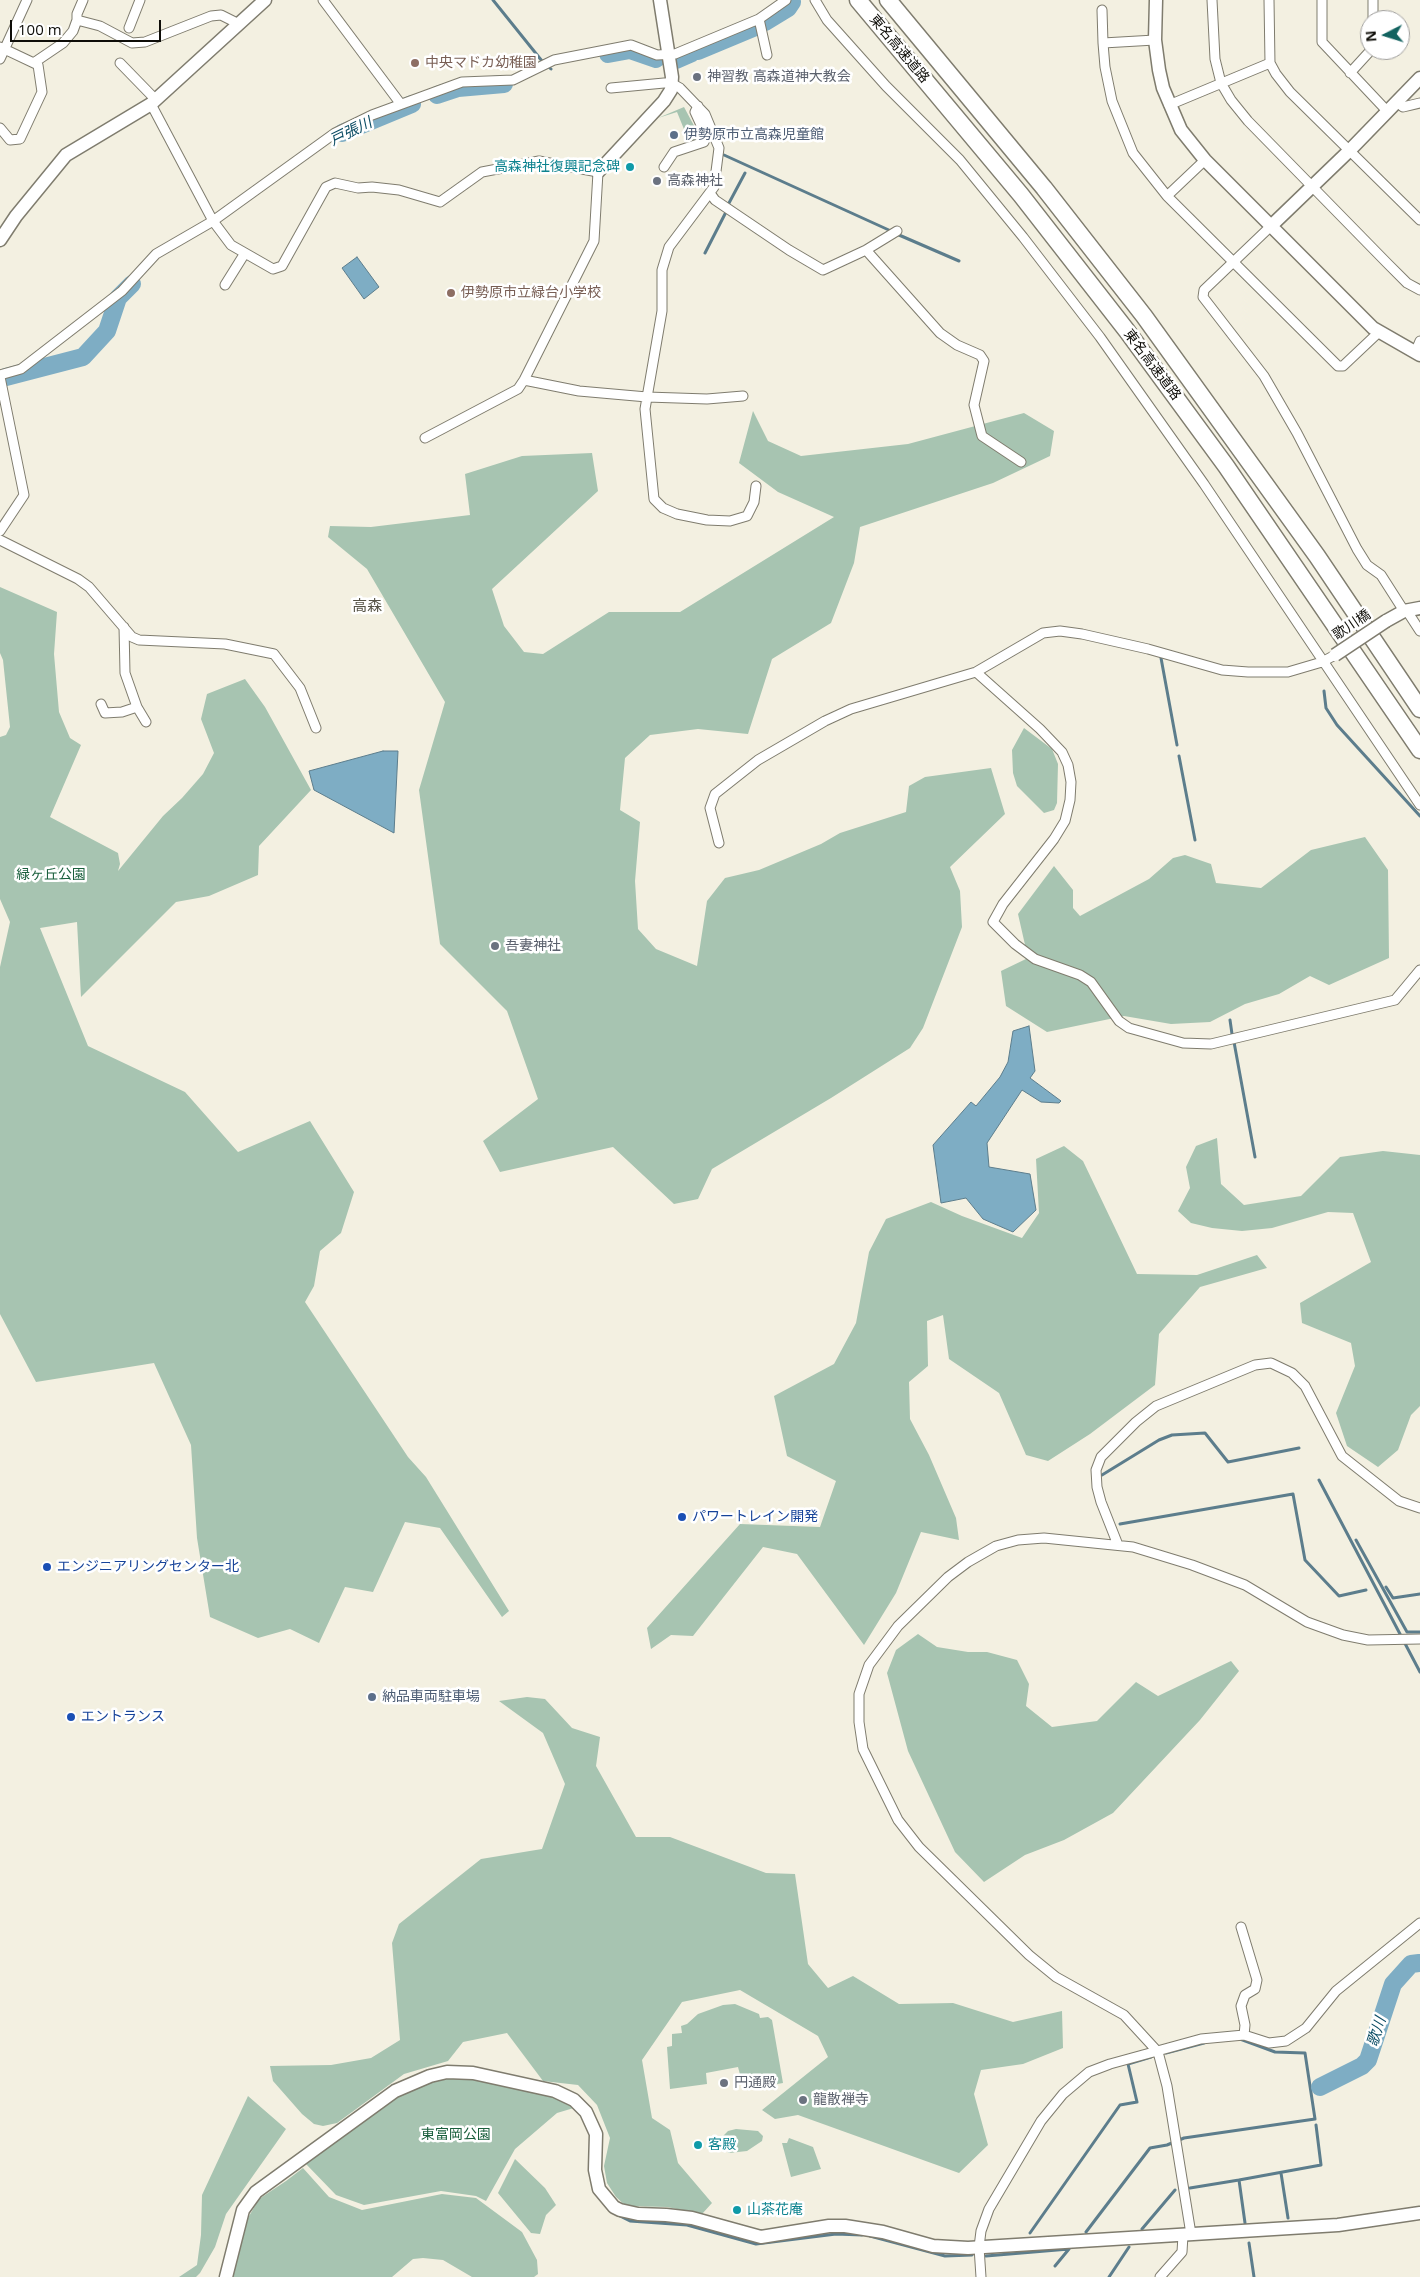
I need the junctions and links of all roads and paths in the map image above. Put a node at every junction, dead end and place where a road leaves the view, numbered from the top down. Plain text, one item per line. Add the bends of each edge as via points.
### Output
1 (27, 0) edge
2 (84, 0) edge
3 (140, 0) edge
4 (265, 0) edge
5 (323, 0) edge
6 (660, 0) edge
7 (786, 0) edge
8 (815, 0) edge
9 (858, 0) edge
10 (888, 0) edge
11 (1156, 0) edge
12 (1212, 0) edge
13 (1269, 0) edge
14 (1322, 0) edge
15 (1102, 10) dead end
16 (758, 19) junction
17 (77, 20) junction
18 (239, 24) junction
19 (129, 28) dead end
20 (1155, 40) junction
21 (1103, 43) junction
22 (2, 48) edge
23 (669, 55) junction
24 (767, 55) dead end
25 (0, 59) edge
26 (1362, 60) edge
27 (36, 62) junction
28 (120, 63) dead end
29 (1270, 63) junction
30 (1350, 73) junction
31 (1420, 78) edge
32 (672, 83) junction
33 (1221, 83) junction
34 (611, 88) dead end
35 (154, 102) junction
36 (1397, 102) junction
37 (400, 103) junction
38 (1420, 103) edge
39 (1169, 105) junction
40 (698, 106) junction
41 (1387, 111) junction
42 (0, 128) edge
43 (1350, 150) junction
44 (1205, 160) junction
45 (664, 167) dead end
46 (598, 172) junction
47 (1313, 187) junction
48 (710, 193) junction
49 (1167, 196) junction
50 (1420, 220) edge
51 (213, 221) junction
52 (1271, 226) junction
53 (897, 231) dead end
54 (0, 240) edge
55 (866, 250) junction
56 (245, 253) junction
57 (1233, 263) junction
58 (225, 285) dead end
59 (1420, 290) edge
60 (1379, 332) junction
61 (1418, 350) edge
62 (0, 376) edge
63 (524, 380) junction
64 (743, 396) dead end
65 (646, 397) junction
66 (424, 438) dead end
67 (1021, 462) dead end
68 (756, 486) dead end
69 (0, 531) edge
70 (0, 540) edge
71 (1420, 608) edge
72 (1406, 611) junction
73 (124, 627) junction
74 (1420, 632) edge
75 (1335, 654) joint
76 (1322, 662) junction
77 (976, 672) junction
78 (101, 704) dead end
79 (138, 706) junction
80 (1420, 709) edge
81 (146, 722) dead end
82 (316, 728) dead end
83 (1420, 750) edge
84 (1420, 805) edge
85 (719, 843) dead end
86 (1420, 970) edge
87 (1420, 1508) edge
88 (1118, 1545) junction
89 (1420, 1639) edge
90 (1420, 1923) edge
91 (1241, 1927) dead end
92 (1244, 2035) junction
93 (1158, 2052) junction
94 (1420, 2213) edge
95 (1187, 2234) junction
96 (979, 2246) junction
97 (226, 2277) edge
98 (981, 2277) edge
99 (1160, 2277) edge

1 - 22 street
2 - 17 street
3 - 19 street
4 - 18 street
5 - 37 street
6 - 23 street
7 - 16 street
8 - 76 street via 827,20 899,100 960,160 1023,237 1147,401
9 - 83 highway, 東名高速道路 via 1020,195 1127,331 1226,466
10 - 80 highway, 東名高速道路 via 1044,188 1144,316 1306,540
11 - 20 street
12 - 33 street via 1215,60
13 - 29 street
14 - 30 street via 1322,42
15 - 21 street
16 - 23 street
16 - 24 street
17 - 18 street via 100,26 132,44 211,16 221,15
17 - 27 street via 63,43
18 - 35 street
20 - 21 street
20 - 39 street
21 - 49 street via 1104,67 1123,132 1133,153
22 - 25 street
22 - 27 street
23 - 32 street
23 - 37 street via 657,55 631,45 554,60 513,80 462,82
26 - 30 street
27 - 42 street via 42,92 20,139 10,140
28 - 35 street
29 - 33 street
29 - 43 street via 1290,92
30 - 41 street
31 - 36 street
32 - 34 street
32 - 40 street
32 - 46 street via 664,101
33 - 39 street
33 - 47 street via 1248,121
35 - 51 street
35 - 54 street via 66,155
36 - 38 street via 1403,107
36 - 41 street
37 - 51 street via 335,133
39 - 44 street via 1181,130
40 - 45 street via 695,112 706,138 696,146 674,152
40 - 48 street via 709,121 719,148 716,181
41 - 43 street
43 - 47 street
43 - 50 street
44 - 49 street
44 - 52 street
46 - 56 street via 539,160 482,172 440,202 399,190 335,183 326,187 282,266 270,268
46 - 63 street via 594,242
47 - 52 street
47 - 59 street via 1407,282
48 - 55 street via 715,200 756,228 823,270
48 - 65 street via 665,254 662,311
49 - 57 street
51 - 56 street via 231,245
51 - 62 street via 156,254 122,291 21,369
52 - 57 street
52 - 60 street
53 - 55 street
55 - 67 street via 940,334 957,346 980,355 984,361 974,405 982,436
56 - 58 street
57 - 60 street via 1338,366 1343,366
57 - 72 street via 1204,290 1203,297 1264,376 1362,557 1380,575
60 - 61 street
62 - 69 street via 24,495
63 - 65 street via 579,391
63 - 66 street via 518,388
64 - 65 street via 707,399
65 - 68 street via 652,486 654,499 663,508 706,520 730,521 747,516 754,502
70 - 73 street via 89,586
71 - 72 street, 歌川橋
72 - 74 street
72 - 75 street, 歌川橋, bridge via 1386,620
73 - 79 street via 125,673
73 - 82 street via 139,640 226,644 274,654 300,688
75 - 76 street
76 - 77 street via 1288,672 1222,670 1148,649 1060,631 1034,636
76 - 84 street
77 - 85 street via 851,709 758,760 714,794 710,808
77 - 86 street via 1062,752 1071,782 1065,821 993,922 1014,944 1035,959 1091,982 1119,1021 1129,1028 1183,1043 1211,1044 1395,1000
78 - 79 street via 105,713 122,712
79 - 81 street
87 - 88 street via 1399,1501 1342,1456 1305,1386 1292,1373 1271,1363 1255,1365 1156,1406 1101,1457 1096,1470 1097,1487
88 - 89 street via 1159,1555 1246,1585 1321,1629 1368,1640
88 - 93 street via 1044,1538 1018,1540 996,1546 968,1562 898,1626 869,1665 859,1694 859,1722 863,1750 873,1771 898,1820 919,1847 1029,1955 1056,1977 1124,2015
90 - 92 street via 1336,1991 1306,2028 1286,2041 1269,2043
91 - 92 street via 1257,1980 1256,1989 1245,1995 1241,2006
92 - 93 street via 1202,2039
93 - 95 street via 1171,2105
93 - 96 street via 1089,2072 1063,2094 1041,2122 988,2208
94 - 95 street via 1338,2225
95 - 96 street
95 - 99 street via 1182,2252
96 - 97 street via 933,2246 884,2232 845,2226 761,2237 692,2218 627,2212 614,2207 598,2189 594,2170 596,2134 586,2112 574,2100 554,2091 483,2075 447,2072 395,2091 256,2192 241,2216
96 - 98 street

